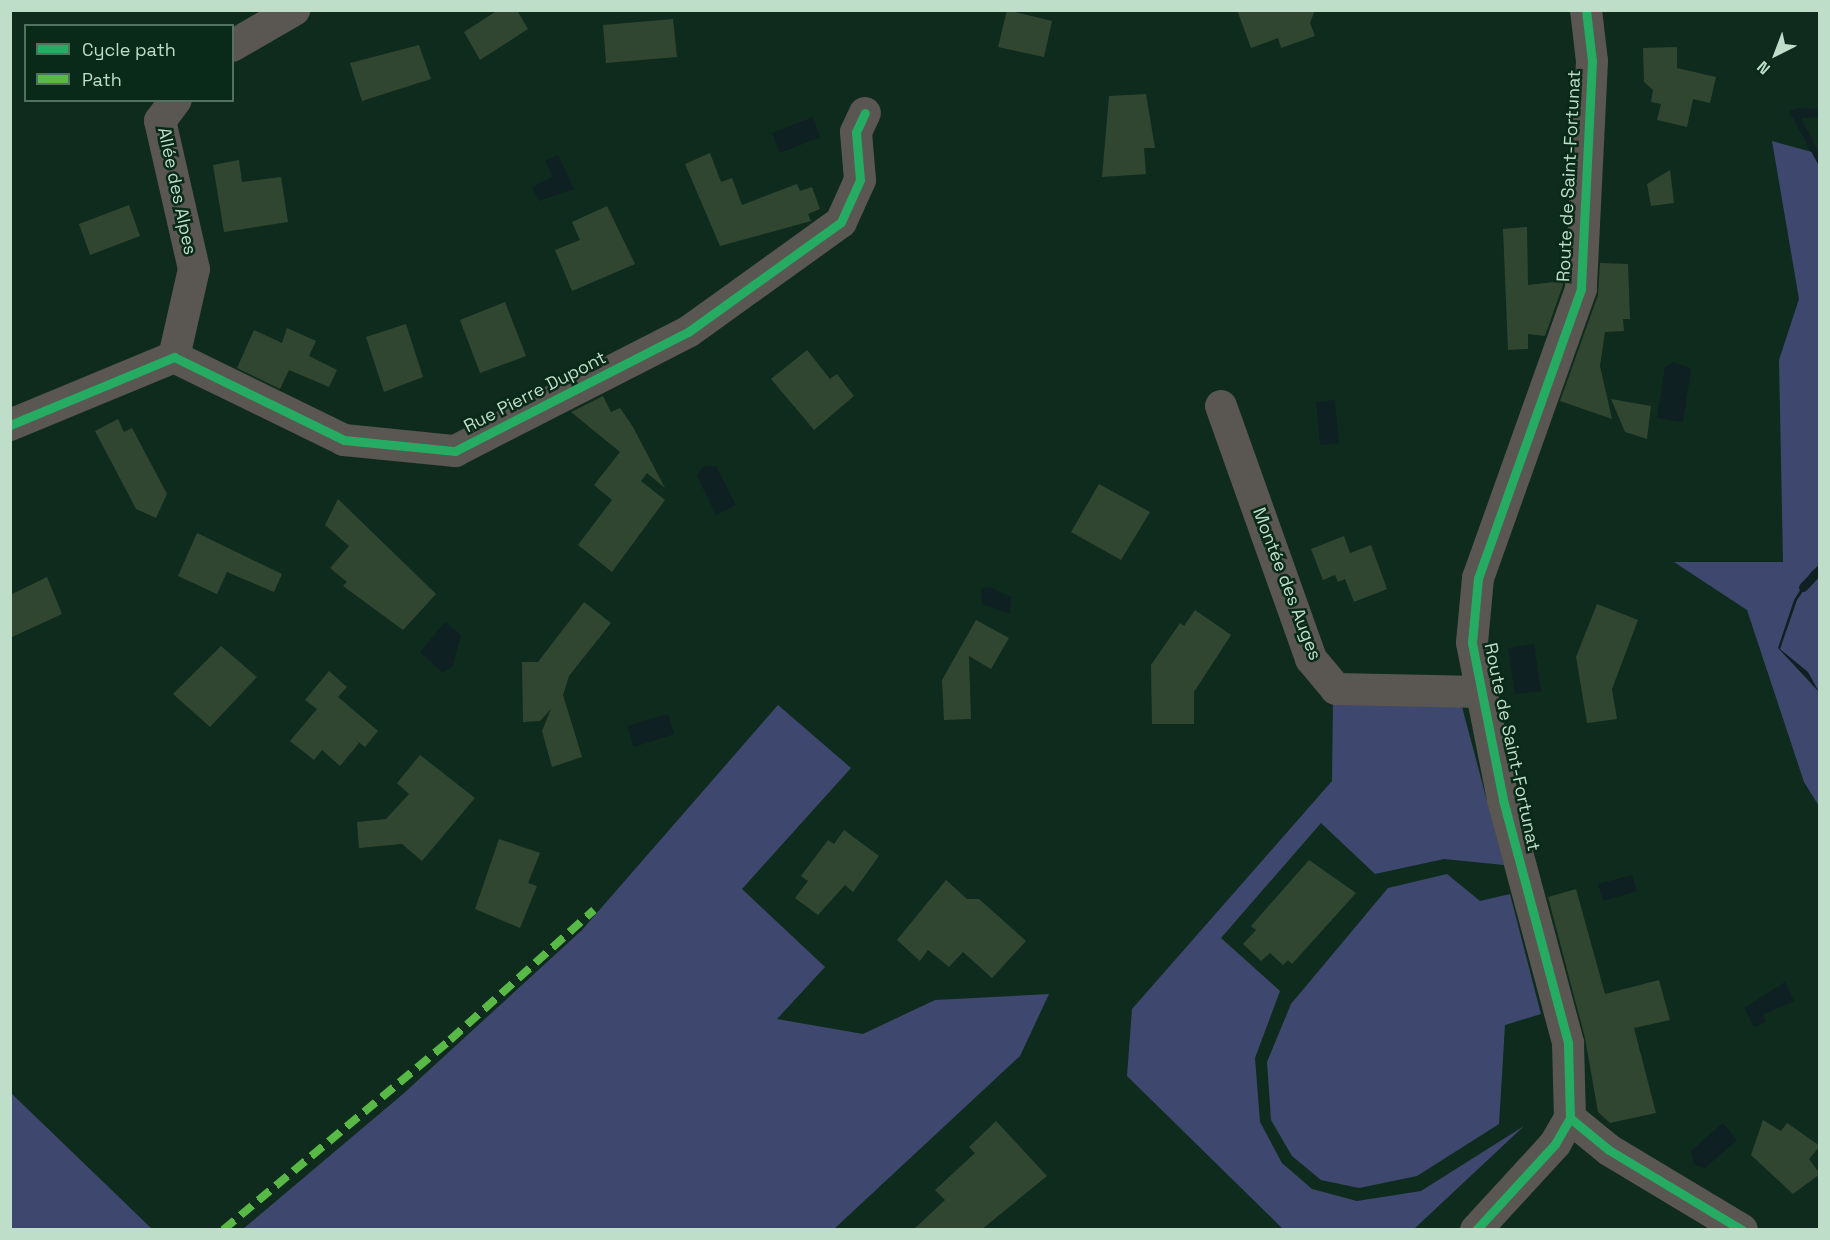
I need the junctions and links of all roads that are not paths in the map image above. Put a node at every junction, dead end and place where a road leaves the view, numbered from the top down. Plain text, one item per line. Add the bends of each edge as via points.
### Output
1 (294, 10) edge
2 (1586, 10) edge
3 (234, 45) edge
4 (174, 102) edge
5 (865, 113) dead end
6 (174, 357) junction
7 (1221, 406) dead end
8 (10, 425) edge
9 (1481, 692) junction
10 (1570, 1118) junction
11 (1476, 1230) edge
12 (1742, 1230) edge

1 - 3 street
2 - 9 street, Route de Saint-Fortunat via 1592,61 1581,289 1478,578 1472,643
4 - 6 street, Allée des Alpes via 160,121 194,268
5 - 6 street, Rue Pierre Dupont via 856,132 860,180 841,222 688,332 455,451 344,440
6 - 8 street
7 - 9 street, Montée des Auges via 1311,658 1336,689
9 - 10 street, Route de Saint-Fortunat via 1503,800 1568,1043
10 - 11 street via 1555,1144
10 - 12 street via 1610,1150

